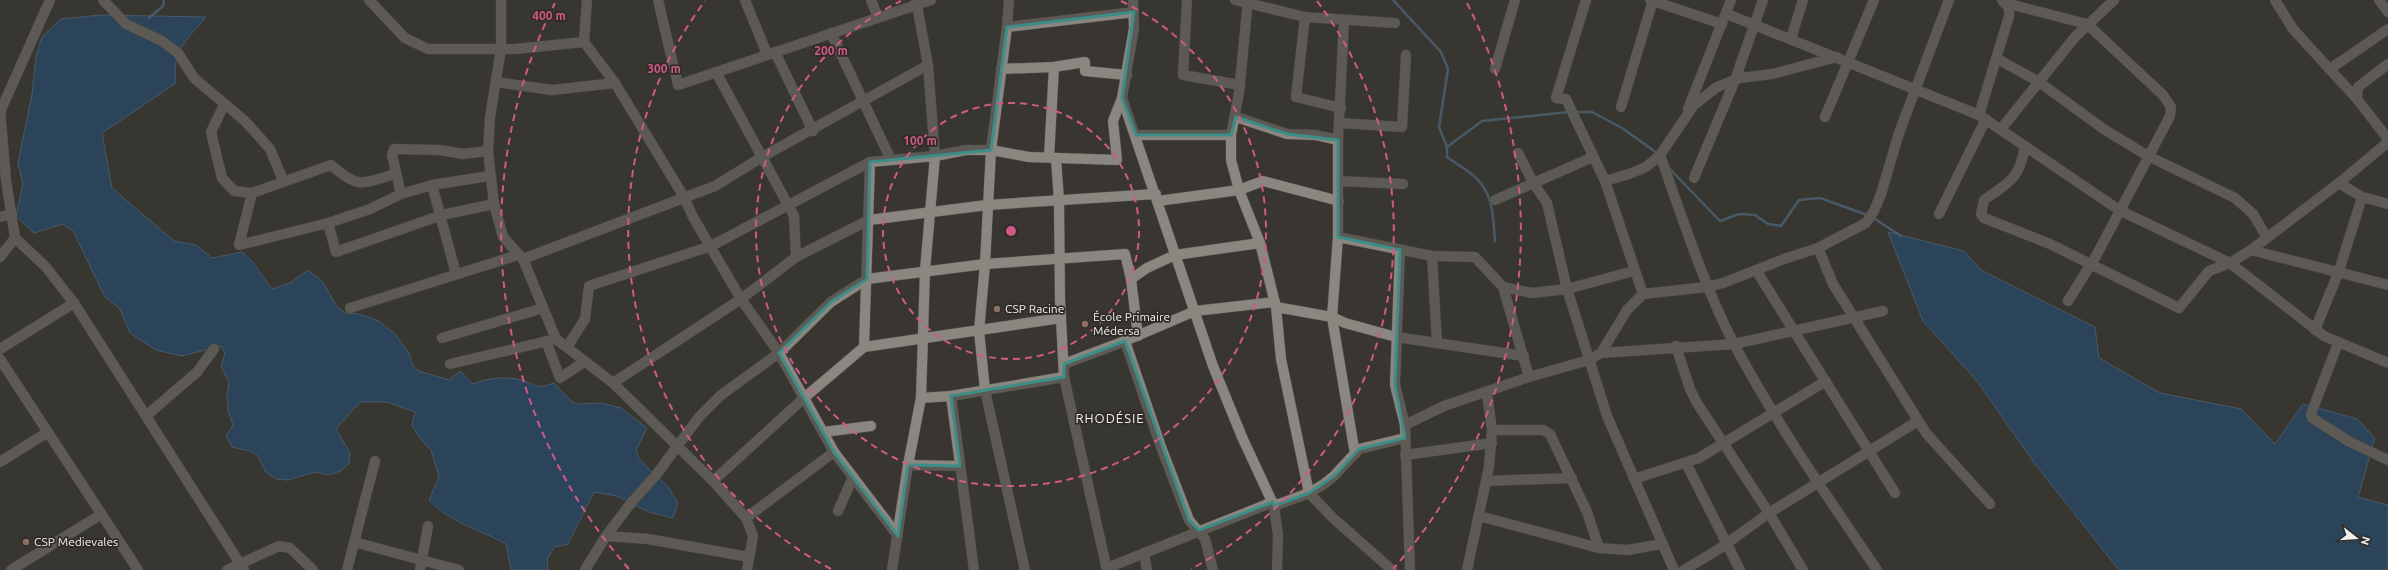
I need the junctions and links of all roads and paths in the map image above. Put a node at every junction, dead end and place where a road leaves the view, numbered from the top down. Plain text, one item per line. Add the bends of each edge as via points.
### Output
1 (50, 0) edge
2 (103, 0) edge
3 (369, 0) edge
4 (501, 0) edge
5 (587, 0) edge
6 (658, 0) edge
7 (745, 0) edge
8 (871, 0) edge
9 (931, 0) edge
10 (1009, 0) edge
11 (1134, 0) edge
12 (1187, 0) edge
13 (1235, 0) edge
14 (1515, 0) edge
15 (1586, 0) edge
16 (1652, 0) edge
17 (1731, 0) edge
18 (1763, 0) edge
19 (1803, 0) edge
20 (1874, 0) edge
21 (1948, 0) edge
22 (2114, 0) edge
23 (2275, 0) edge
24 (2379, 0) edge
25 (2004, 1) edge
26 (917, 2) edge
27 (1248, 2) edge
28 (1134, 12) junction
29 (2388, 12) edge
30 (1727, 14) junction
31 (878, 17) junction
32 (1305, 17) junction
33 (1344, 20) junction
34 (1395, 23) dead end
35 (1722, 24) junction
36 (2087, 24) junction
37 (1755, 25) junction
38 (1007, 27) junction
39 (2388, 29) edge
40 (831, 33) junction
41 (1791, 39) junction
42 (584, 42) junction
43 (501, 49) junction
44 (771, 53) junction
45 (1406, 56) dead end
46 (1837, 57) junction
47 (1996, 58) junction
48 (1848, 62) junction
49 (2388, 64) edge
50 (928, 65) junction
51 (1054, 67) junction
52 (1001, 69) junction
53 (1495, 69) dead end
54 (2330, 69) junction
55 (716, 72) junction
56 (1127, 75) junction
57 (1735, 80) junction
58 (496, 82) junction
59 (2039, 82) junction
60 (615, 83) junction
61 (1240, 85) junction
62 (1915, 88) junction
63 (1122, 98) junction
64 (2357, 99) junction
65 (863, 103) junction
66 (224, 105) junction
67 (1621, 107) dead end
68 (1341, 108) junction
69 (0, 111) edge
70 (1236, 117) junction
71 (1825, 117) dead end
72 (1982, 117) junction
73 (1683, 120) junction
74 (1340, 123) junction
75 (2001, 129) junction
76 (813, 131) junction
77 (1136, 135) junction
78 (1231, 135) junction
79 (1338, 140) junction
80 (2388, 140) edge
81 (2025, 146) junction
82 (991, 150) junction
83 (488, 151) junction
84 (1518, 153) dead end
85 (1660, 155) junction
86 (935, 156) junction
87 (2148, 156) junction
88 (1594, 157) junction
89 (762, 158) junction
90 (1053, 158) junction
91 (891, 160) junction
92 (870, 162) junction
93 (396, 174) junction
94 (490, 176) junction
95 (1694, 178) dead end
96 (283, 180) junction
97 (1339, 181) junction
98 (1605, 181) junction
99 (2339, 183) junction
100 (1403, 184) dead end
101 (1534, 184) junction
102 (432, 185) junction
103 (1239, 190) junction
104 (252, 193) junction
105 (401, 194) junction
106 (684, 196) junction
107 (2362, 197) junction
108 (1157, 198) junction
109 (1495, 200) dead end
110 (1060, 201) junction
111 (1339, 201) junction
112 (494, 204) junction
113 (2388, 204) edge
114 (987, 205) junction
115 (788, 206) junction
116 (2119, 210) junction
117 (930, 213) junction
118 (12, 214) junction
119 (1939, 214) dead end
120 (442, 215) junction
121 (0, 217) edge
122 (869, 220) junction
123 (328, 223) junction
124 (2266, 236) junction
125 (1338, 237) junction
126 (15, 238) junction
127 (1260, 243) junction
128 (711, 246) junction
129 (1818, 248) junction
130 (1400, 250) junction
131 (2251, 250) junction
132 (1175, 255) junction
133 (1432, 256) junction
134 (0, 257) edge
135 (521, 257) junction
136 (796, 257) junction
137 (1061, 259) junction
138 (2230, 263) junction
139 (985, 264) junction
140 (2091, 265) junction
141 (925, 270) junction
142 (1756, 270) junction
143 (1634, 271) junction
144 (2339, 271) junction
145 (456, 274) junction
146 (867, 279) junction
147 (1131, 279) junction
148 (2388, 285) edge
149 (1503, 287) junction
150 (1708, 287) junction
151 (1567, 289) junction
152 (1643, 294) junction
153 (741, 299) junction
154 (2068, 300) dead end
155 (74, 303) junction
156 (1275, 304) junction
157 (350, 308) dead end
158 (543, 308) junction
159 (1883, 311) dead end
160 (1195, 312) junction
161 (1332, 317) junction
162 (1061, 318) junction
163 (1854, 318) junction
164 (1793, 329) junction
165 (2315, 330) junction
166 (979, 331) junction
167 (1138, 336) junction
168 (922, 337) junction
169 (1396, 337) junction
170 (442, 338) dead end
171 (551, 340) junction
172 (1125, 341) junction
173 (1437, 343) junction
174 (2338, 343) junction
175 (1734, 344) junction
176 (1676, 346) junction
177 (567, 347) junction
178 (864, 347) junction
179 (0, 349) edge
180 (214, 349) dead end
181 (1601, 352) junction
182 (779, 353) junction
183 (1524, 356) junction
184 (0, 359) edge
185 (1588, 360) junction
186 (585, 361) junction
187 (2388, 363) edge
188 (450, 364) dead end
189 (1064, 364) junction
190 (1064, 377) junction
191 (1529, 377) junction
192 (1826, 381) junction
193 (613, 384) junction
194 (985, 390) junction
195 (1487, 393) junction
196 (951, 396) junction
197 (804, 398) junction
198 (921, 398) junction
199 (1773, 411) junction
200 (146, 416) junction
201 (1918, 420) junction
202 (1404, 424) junction
203 (871, 426) dead end
204 (1492, 430) junction
205 (48, 432) junction
206 (823, 432) junction
207 (1405, 438) junction
208 (1492, 443) junction
209 (1722, 444) junction
210 (676, 447) junction
211 (1869, 451) junction
212 (834, 452) junction
213 (1355, 454) junction
214 (1405, 454) junction
215 (2388, 460) edge
216 (375, 461) dead end
217 (0, 462) edge
218 (1686, 462) junction
219 (908, 465) junction
220 (960, 466) junction
221 (853, 477) junction
222 (1572, 478) junction
223 (1634, 479) junction
224 (713, 481) junction
225 (1486, 481) junction
226 (1818, 482) junction
227 (1309, 493) junction
228 (1895, 493) dead end
229 (1274, 504) junction
230 (1990, 504) dead end
231 (838, 511) dead end
232 (1769, 512) junction
233 (100, 515) junction
234 (1479, 516) junction
235 (746, 518) junction
236 (428, 526) dead end
237 (1199, 530) junction
238 (606, 536) junction
239 (898, 536) junction
240 (354, 542) junction
241 (1726, 543) junction
242 (1661, 544) junction
243 (1599, 548) junction
244 (1144, 553) junction
245 (749, 557) junction
246 (242, 566) edge
247 (421, 566) edge
248 (1107, 569) edge
249 (11, 570) edge
250 (138, 570) edge
251 (227, 570) edge
252 (313, 570) edge
253 (347, 570) edge
254 (459, 570) edge
255 (586, 570) edge
256 (747, 570) edge
257 (892, 570) edge
258 (974, 570) edge
259 (1025, 570) edge
260 (1147, 570) edge
261 (1213, 570) edge
262 (1277, 570) edge
263 (1392, 570) edge
264 (1410, 570) edge
265 (1467, 570) edge
266 (1674, 570) edge
267 (1684, 570) edge
268 (1740, 570) edge
269 (1803, 570) edge
270 (1876, 570) edge

1 - 69 street
2 - 66 street via 126,24 172,47 183,59 194,78
3 - 43 street via 406,38 421,48
4 - 43 street
5 - 42 street
6 - 55 street via 678,85
7 - 44 street
8 - 31 street
9 - 26 street
10 - 38 street
11 - 28 street
12 - 61 street via 1183,75
13 - 27 street
14 - 53 street
15 - 88 street via 1556,98 1566,99
16 - 35 street
16 - 67 street
17 - 30 street
18 - 37 street
19 - 41 street
20 - 48 street
21 - 62 street
22 - 36 street
23 - 54 street via 2293,29
24 - 29 street
25 - 36 street
25 - 47 street via 2009,8 2009,16
26 - 31 street
26 - 50 street
27 - 32 street
27 - 61 street
28 - 38 street
28 - 56 street
30 - 35 street
30 - 37 street
31 - 40 street
32 - 33 street
32 - 68 street via 1296,96
33 - 34 street
33 - 68 street
35 - 73 street
36 - 59 street
36 - 87 street via 2163,95 2171,107 2170,116
37 - 41 street
37 - 57 street
38 - 52 street
39 - 54 street
40 - 44 street
40 - 65 street
41 - 46 street
42 - 43 street
42 - 60 street
43 - 58 street
44 - 55 street
44 - 76 street
45 - 74 street via 1402,127
46 - 48 street
46 - 57 street via 1772,74
47 - 59 street
47 - 72 street
48 - 62 street
48 - 71 street
49 - 64 street via 2358,87
50 - 65 street
50 - 86 street
51 - 52 street
51 - 56 street via 1085,62 1085,70
51 - 90 street
52 - 82 street
54 - 64 street
55 - 89 street
56 - 63 street
57 - 73 street via 1717,87 1700,100
57 - 95 street
58 - 60 street via 552,90
58 - 83 street
59 - 75 street
59 - 87 street via 2105,130
60 - 106 street
61 - 70 street
62 - 72 street
62 - 129 street via 1874,210 1866,223
63 - 77 street
63 - 90 street via 1113,121 1117,160
64 - 80 street
65 - 76 street
65 - 91 street
66 - 96 street via 245,121 270,149
66 - 104 street via 211,132 222,178 234,191
68 - 74 street
69 - 118 street via 6,180
70 - 78 street
70 - 79 street via 1287,134 1316,135
72 - 75 street
72 - 119 street
73 - 85 street
74 - 79 street
75 - 81 street
76 - 89 street
77 - 78 street
77 - 108 street
78 - 103 street via 1231,160
79 - 97 street
80 - 99 street
81 - 116 street
81 - 140 street via 2023,162 2013,180 1984,200 1981,214 1986,220 2022,232
82 - 86 street via 966,150
82 - 90 street via 1029,157
82 - 114 street
83 - 93 street via 463,154 439,150 394,149 392,155
83 - 94 street
84 - 101 street
85 - 98 street via 1646,167
85 - 150 street
86 - 91 street
86 - 117 street
87 - 116 street
87 - 124 street via 2240,202 2257,219
88 - 98 street
88 - 101 street
89 - 106 street via 714,186
89 - 115 street
90 - 110 street
91 - 92 street
92 - 115 street
92 - 122 street
93 - 96 street via 360,184 331,165
93 - 105 street
94 - 102 street
94 - 112 street
96 - 104 street
97 - 100 street
97 - 111 street
98 - 143 street
99 - 107 street
99 - 124 street
101 - 109 street
101 - 151 street via 1547,203
102 - 105 street
102 - 120 street
103 - 108 street
103 - 111 street via 1263,181
103 - 127 street
104 - 123 street via 239,245
105 - 123 street via 370,209
106 - 128 street via 693,217
106 - 135 street
107 - 113 street
107 - 144 street
108 - 110 street
108 - 132 street
110 - 114 street
110 - 137 street
111 - 125 street
112 - 120 street
112 - 135 street via 503,237
114 - 117 street
114 - 139 street
115 - 128 street
115 - 136 street via 794,216
116 - 138 street
116 - 140 street
117 - 122 street
117 - 141 street
118 - 121 street
118 - 126 street
120 - 123 street via 336,252
120 - 145 street
122 - 136 street
122 - 146 street
124 - 131 street
125 - 130 street
125 - 161 street
126 - 134 street
126 - 155 street via 45,266
127 - 132 street
127 - 156 street
128 - 153 street
128 - 177 street via 589,286 586,319
129 - 142 street
129 - 163 street via 1832,284
130 - 133 street
130 - 169 street
131 - 138 street
131 - 144 street
132 - 147 street via 1146,268
132 - 160 street
133 - 149 street via 1475,257
133 - 173 street
135 - 145 street
135 - 158 street
136 - 153 street
137 - 139 street
137 - 147 street via 1125,254
137 - 162 street
138 - 140 street via 2209,271 2179,308
138 - 165 street
139 - 141 street
139 - 166 street
140 - 154 street
141 - 146 street
141 - 168 street
142 - 150 street
142 - 164 street
143 - 151 street
143 - 152 street
144 - 148 street
144 - 165 street
145 - 157 street
146 - 178 street
146 - 182 street via 831,302
147 - 167 street
149 - 151 street via 1532,293
149 - 183 street
150 - 152 street
150 - 175 street
151 - 185 street
152 - 181 street via 1627,310
153 - 182 street
153 - 193 street
155 - 179 street
155 - 200 street
156 - 160 street
156 - 161 street
156 - 227 street via 1281,359
158 - 170 street
158 - 171 street
159 - 163 street
160 - 167 street
160 - 229 street via 1222,388
161 - 169 street
161 - 213 street
162 - 166 street
162 - 189 street
163 - 164 street
163 - 201 street
164 - 175 street
164 - 192 street
165 - 174 street
166 - 168 street
166 - 194 street
167 - 172 street
168 - 178 street
168 - 198 street
169 - 173 street
169 - 202 street via 1395,385
171 - 177 street
171 - 186 street via 560,378
171 - 188 street
172 - 189 street
172 - 237 street via 1182,503 1189,520
173 - 183 street
174 - 187 street
174 - 215 street via 2311,414 2312,418 2350,442
175 - 176 street
175 - 199 street
176 - 181 street
176 - 209 street via 1690,389
177 - 186 street
178 - 197 street
180 - 200 street via 197,372
181 - 185 street
182 - 197 street
182 - 210 street via 721,395 699,417
183 - 191 street
184 - 205 street
185 - 191 street
185 - 223 street via 1607,416
186 - 193 street
189 - 190 street
190 - 194 street
190 - 248 street
191 - 195 street
192 - 199 street
192 - 211 street
193 - 210 street
194 - 196 street
194 - 259 street
195 - 202 street via 1444,406
195 - 204 street
196 - 198 street
196 - 220 street
197 - 206 street
197 - 224 street
198 - 219 street
199 - 209 street
199 - 226 street
200 - 246 street
201 - 211 street
201 - 230 street via 1926,433
202 - 207 street
203 - 206 street
204 - 208 street
204 - 222 street via 1548,432
205 - 217 street
205 - 233 street
206 - 212 street
207 - 213 street via 1369,446
207 - 214 street
208 - 214 street
208 - 225 street
209 - 218 street via 1699,458
209 - 232 street
210 - 224 street
210 - 238 street
211 - 226 street
211 - 228 street
212 - 221 street
212 - 235 street
213 - 227 street via 1334,476
214 - 264 street
216 - 240 street
218 - 223 street
218 - 241 street
219 - 220 street
219 - 239 street
220 - 258 street
221 - 231 street
221 - 239 street
222 - 225 street
222 - 243 street via 1589,516
223 - 242 street
224 - 235 street
225 - 234 street
226 - 232 street
226 - 270 street
227 - 229 street
227 - 263 street via 1333,518
229 - 237 street
229 - 262 street via 1278,534
232 - 241 street
232 - 269 street
233 - 249 street
233 - 250 street
234 - 243 street
234 - 265 street
235 - 245 street via 753,536
236 - 247 street
237 - 244 street
237 - 261 street via 1208,546
238 - 245 street via 648,539
238 - 255 street
239 - 257 street
240 - 247 street
240 - 253 street
241 - 267 street
241 - 268 street
242 - 243 street via 1628,550
242 - 266 street
244 - 248 street
244 - 260 street
245 - 256 street
246 - 251 street
246 - 252 street via 279,546 290,548
247 - 254 street

